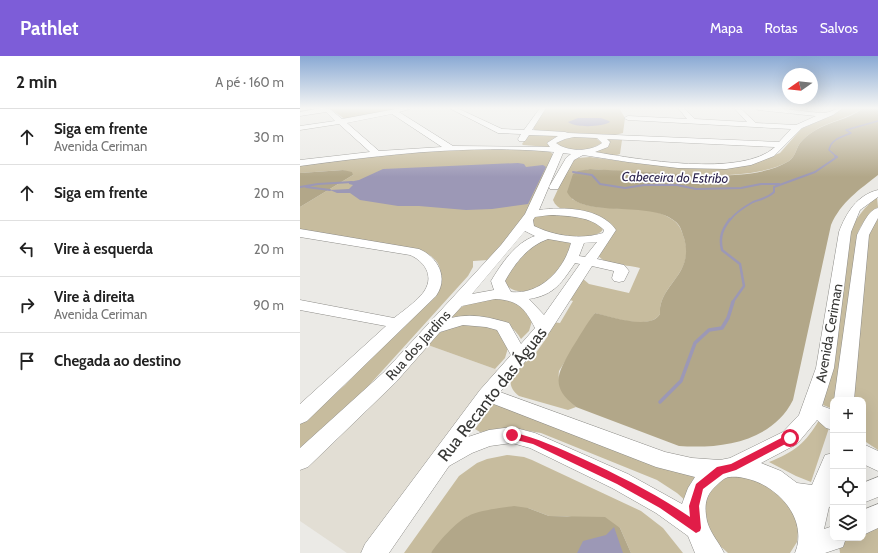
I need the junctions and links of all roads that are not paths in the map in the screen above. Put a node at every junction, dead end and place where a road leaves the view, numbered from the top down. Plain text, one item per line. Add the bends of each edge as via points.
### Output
1 (352, 131) edge
2 (424, 131) edge
3 (506, 131) edge
4 (643, 131) edge
5 (794, 131) edge
6 (526, 132) junction
7 (574, 135) junction
8 (625, 135) junction
9 (599, 136) junction
10 (782, 145) junction
11 (515, 147) junction
12 (450, 148) junction
13 (557, 150) junction
14 (581, 152) junction
15 (376, 153) junction
16 (300, 163) edge
17 (878, 193) edge
18 (556, 211) junction
19 (878, 211) edge
20 (529, 217) junction
21 (300, 233) edge
22 (549, 235) junction
23 (608, 235) junction
24 (578, 241) junction
25 (505, 248) junction
26 (521, 250) junction
27 (572, 258) junction
28 (589, 262) junction
29 (479, 276) junction
30 (500, 277) junction
31 (619, 278) dead end
32 (548, 288) junction
33 (566, 293) junction
34 (510, 295) junction
35 (455, 303) junction
36 (300, 306) edge
37 (398, 324) junction
38 (434, 328) junction
39 (543, 329) junction
40 (520, 356) junction
41 (487, 395) junction
42 (844, 397) edge
43 (303, 409) edge
44 (812, 410) junction
45 (830, 419) edge
46 (866, 456) edge
47 (441, 460) junction
48 (300, 461) edge
49 (878, 462) edge
50 (726, 469) junction
51 (832, 469) edge
52 (878, 487) edge
53 (792, 492) junction
54 (866, 492) edge
55 (826, 497) edge
56 (878, 515) edge
57 (866, 521) edge
58 (696, 528) junction
59 (815, 545) edge
60 (374, 553) edge
61 (711, 553) edge

1 - 15 street
2 - 12 street
3 - 6 street
4 - 8 street
5 - 10 street
6 - 7 street
6 - 11 street
7 - 9 street
7 - 13 street via 556,139 551,143
8 - 9 street
8 - 10 street
8 - 10 street via 647,163 691,166 729,165 766,157
8 - 14 street
9 - 14 street via 606,142 605,145 592,151
11 - 12 street
11 - 13 street
12 - 15 street
13 - 14 street
13 - 20 street, Rua dos Jardins via 558,156
14 - 18 street via 570,158 549,197 549,202
15 - 16 street
17 - 44 street, Avenida Ceriman via 856,208 850,216 845,232 825,368
18 - 20 street
18 - 23 street via 598,220 606,224 610,230
19 - 42 street, Avenida Ceriman via 863,235
20 - 22 street via 528,228
20 - 25 street, Rua dos Jardins
21 - 37 street via 404,250 424,257 433,266 435,284 431,293
22 - 24 street
22 - 26 street via 530,242
23 - 24 street
23 - 28 street, Rua Recanto das Águas
24 - 27 street
25 - 26 street via 514,247
25 - 29 street, Rua dos Jardins
26 - 30 street
27 - 28 street
27 - 32 street
28 - 31 street via 619,268 622,271
28 - 33 street, Rua Recanto das Águas
29 - 30 street via 488,280
29 - 35 street, Rua dos Jardins
30 - 34 street via 500,288
32 - 33 street
32 - 34 street via 534,295
33 - 39 street, Rua Recanto das Águas
34 - 35 street via 476,297
34 - 39 street via 532,308
35 - 38 street, Rua dos Jardins
36 - 37 street
37 - 43 street
38 - 40 street via 463,320 488,322 503,327
38 - 48 street, Rua dos Jardins via 390,377
39 - 40 street, Rua Recanto das Águas
40 - 41 street, Rua Recanto das Águas
41 - 47 street, Rua Recanto das Águas
41 - 50 street via 664,461 692,467
44 - 45 street
44 - 50 street, Avenida Ceriman via 808,420 790,438
46 - 49 street
47 - 58 street via 489,438 512,435 535,441 620,480 664,505
47 - 60 street, Rua Recanto das Águas
50 - 53 street via 753,469 774,478
50 - 58 street, Avenida Ceriman via 699,487 694,506
51 - 55 street
52 - 54 street
53 - 55 street
53 - 59 street via 806,511
55 - 59 street
56 - 57 street
58 - 61 street via 704,546

